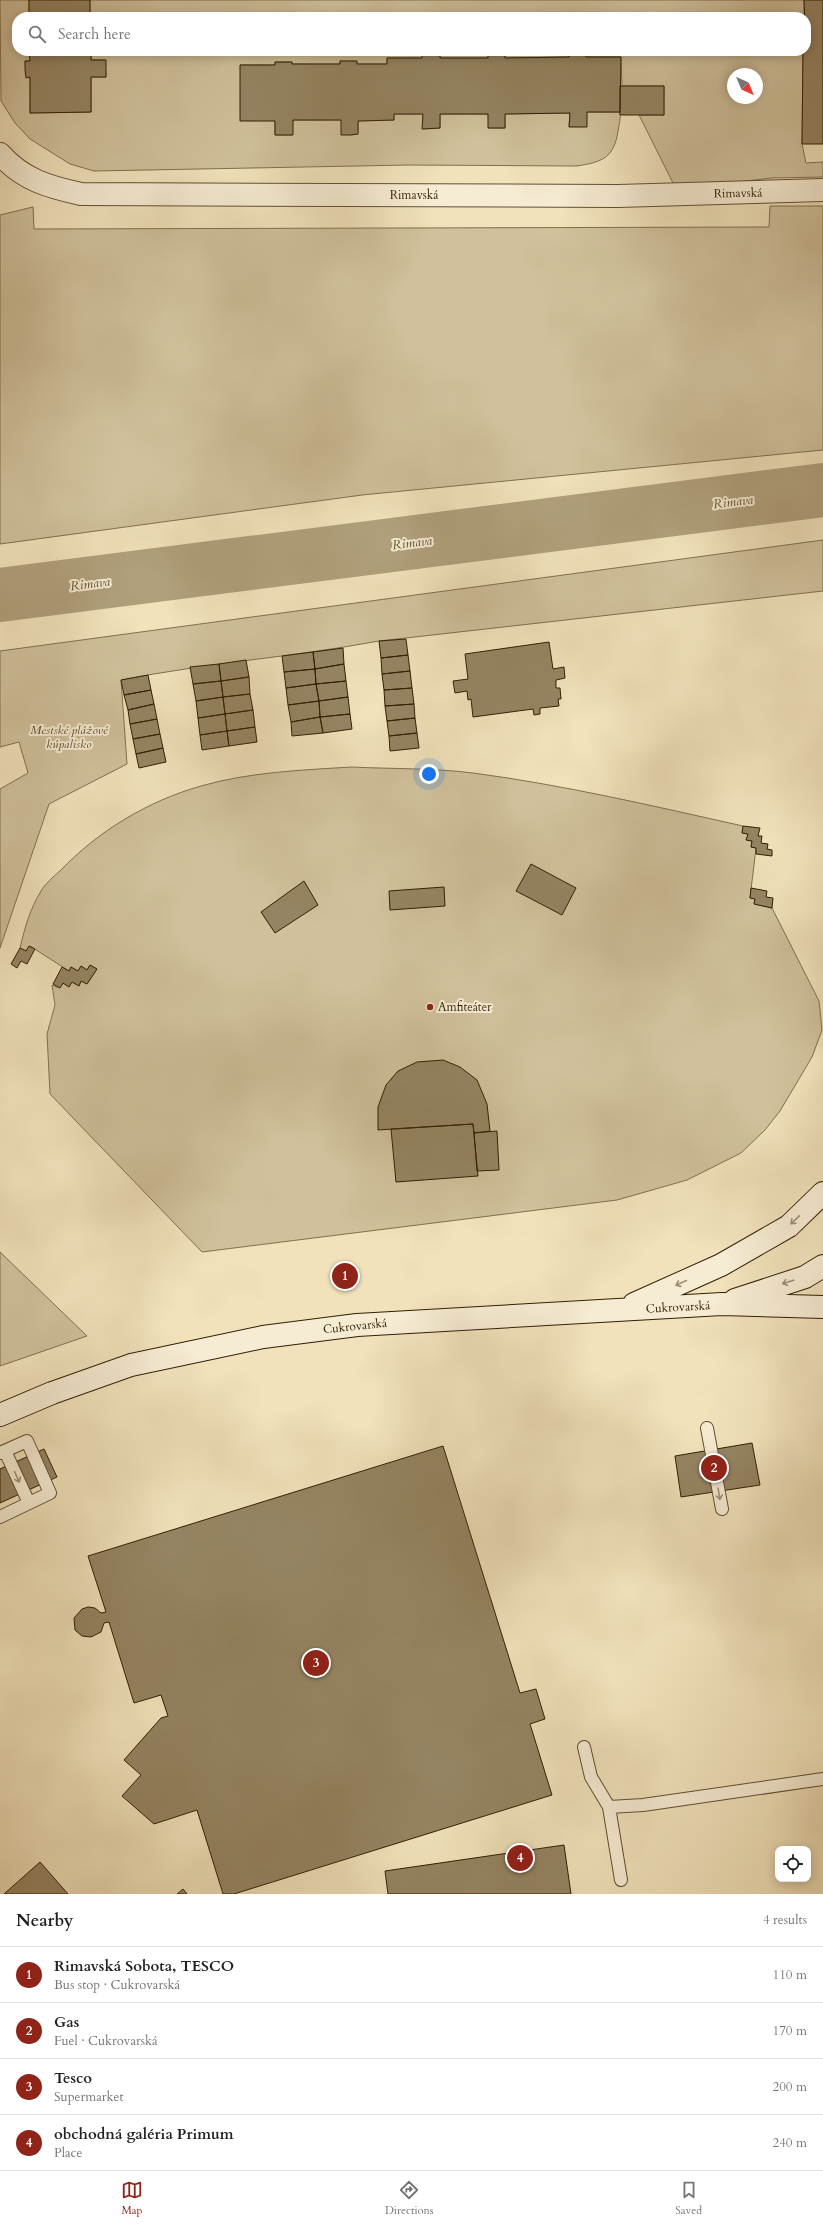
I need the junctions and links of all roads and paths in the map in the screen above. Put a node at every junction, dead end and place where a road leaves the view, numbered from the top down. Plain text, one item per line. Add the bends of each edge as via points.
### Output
1 (6, 160) edge
2 (823, 190) edge
3 (823, 1193) edge
4 (823, 1266) edge
5 (722, 1304) junction
6 (823, 1307) edge
7 (623, 1310) junction
8 (0, 1415) edge
9 (707, 1428) dead end
10 (3, 1452) edge
11 (29, 1503) junction
12 (722, 1509) dead end
13 (0, 1517) edge
14 (584, 1747) dead end
15 (823, 1779) edge
16 (609, 1807) junction
17 (621, 1880) dead end

1 - 2 main road, Rimavská via 45,186 81,194 618,196
3 -> 7 main road via 789,1226 721,1265
4 -> 5 main road, Cukrovarská via 805,1277
5 - 6 main road, Cukrovarská
5 - 7 main road, Cukrovarská
7 - 8 main road, Cukrovarská via 357,1325 263,1337 131,1365 52,1393
9 -> 12 lane
10 -> 11 lane
10 - 11 lane via 28,1441 50,1493
11 - 13 lane
14 - 16 lane via 590,1777
15 - 16 lane via 643,1805
16 - 17 lane

